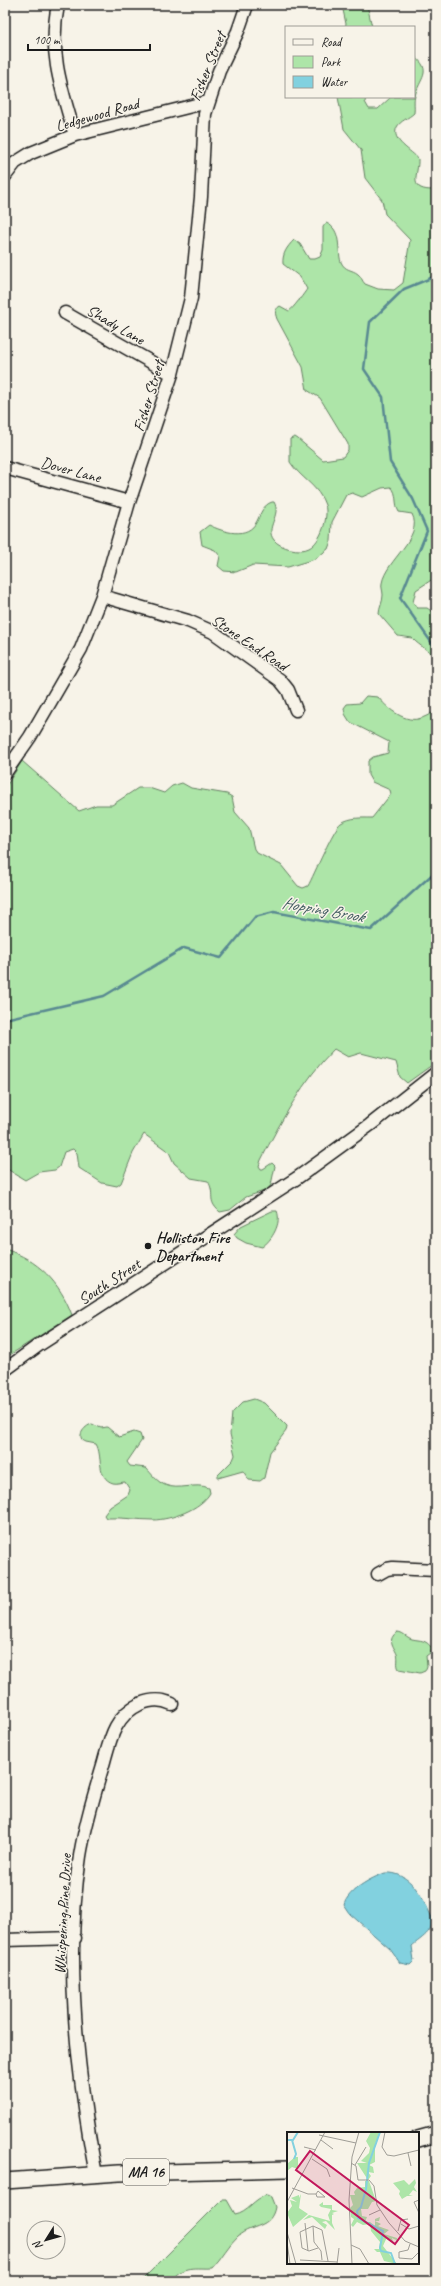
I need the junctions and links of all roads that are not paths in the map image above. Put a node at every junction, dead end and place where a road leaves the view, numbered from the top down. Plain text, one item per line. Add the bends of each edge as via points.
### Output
1 (58, 5) edge
2 (246, 5) edge
3 (208, 102) junction
4 (75, 135) junction
5 (5, 176) edge
6 (65, 313) dead end
7 (172, 374) junction
8 (5, 468) edge
9 (129, 502) junction
10 (102, 596) junction
11 (296, 710) dead end
12 (5, 773) edge
13 (436, 1073) edge
14 (5, 1370) edge
15 (436, 1570) edge
16 (378, 1574) dead end
17 (172, 1704) dead end
18 (75, 1938) junction
19 (5, 1940) edge
20 (436, 2134) edge
21 (419, 2139) edge
22 (287, 2169) edge
23 (96, 2175) junction
24 (5, 2181) edge

1 - 4 street via 55,20 55,65
2 - 3 street, Fisher Street
3 - 4 street, Ledgewood Road
3 - 7 street, Fisher Street via 191,298
4 - 5 street, Ledgewood Road via 31,154 15,164
6 - 7 street, Shady Lane
7 - 9 street, Fisher Street
8 - 9 street, Dover Lane
9 - 10 street, Fisher Street
10 - 11 street, Stone End Road via 188,621 213,632 280,680 288,690
10 - 12 street, Fisher Street via 68,674
13 - 14 street, South Street via 297,1178 39,1345
15 - 16 street via 387,1568
17 - 18 street, Whispering Pine Drive via 153,1700 137,1706 121,1717 112,1732 82,1847
18 - 19 street
18 - 23 street, Whispering Pine Drive via 78,2056 83,2104
20 - 21 main road
22 - 23 main road, MA 16
23 - 24 main road, MA 16

